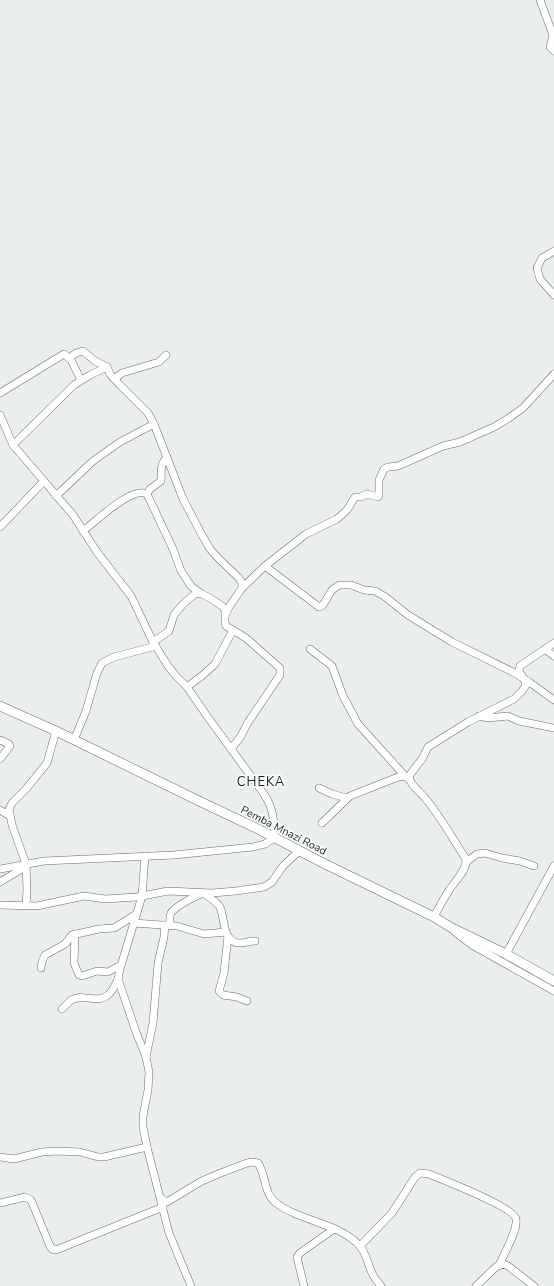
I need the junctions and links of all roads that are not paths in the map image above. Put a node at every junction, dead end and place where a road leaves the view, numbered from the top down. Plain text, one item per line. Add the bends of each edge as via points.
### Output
1 (540, 0) edge
2 (554, 51) edge
3 (554, 251) edge
4 (554, 295) edge
5 (166, 355) dead end
6 (69, 358) junction
7 (107, 367) junction
8 (554, 374) edge
9 (114, 379) junction
10 (81, 380) junction
11 (0, 393) edge
12 (0, 414) edge
13 (154, 424) junction
14 (13, 445) junction
15 (168, 458) junction
16 (44, 481) junction
17 (147, 494) junction
18 (56, 496) junction
19 (0, 527) edge
20 (83, 531) junction
21 (265, 566) junction
22 (242, 588) junction
23 (200, 593) junction
24 (226, 614) junction
25 (233, 630) junction
26 (554, 642) edge
27 (154, 644) junction
28 (310, 649) dead end
29 (545, 649) junction
30 (554, 656) edge
31 (524, 679) junction
32 (187, 687) junction
33 (554, 700) edge
34 (0, 706) edge
35 (479, 716) junction
36 (554, 728) edge
37 (56, 731) junction
38 (0, 740) edge
39 (74, 740) junction
40 (231, 749) junction
41 (0, 759) edge
42 (407, 777) junction
43 (319, 788) dead end
44 (347, 798) junction
45 (0, 810) edge
46 (10, 816) junction
47 (322, 823) dead end
48 (274, 838) junction
49 (299, 851) junction
50 (145, 856) junction
51 (466, 862) junction
52 (25, 866) junction
53 (534, 866) dead end
54 (554, 866) edge
55 (0, 869) edge
56 (0, 882) edge
57 (203, 893) junction
58 (142, 896) junction
59 (0, 905) edge
60 (26, 906) junction
61 (135, 915) junction
62 (434, 916) junction
63 (133, 924) junction
64 (168, 925) junction
65 (452, 928) junction
66 (75, 934) junction
67 (227, 934) junction
68 (255, 941) dead end
69 (506, 954) junction
70 (121, 965) junction
71 (41, 968) dead end
72 (118, 979) junction
73 (554, 981) edge
74 (554, 991) edge
75 (247, 1001) dead end
76 (62, 1009) dead end
77 (146, 1057) junction
78 (147, 1147) junction
79 (0, 1157) edge
80 (161, 1198) junction
81 (0, 1204) edge
82 (163, 1207) junction
83 (334, 1229) junction
84 (360, 1246) junction
85 (499, 1265) junction
86 (191, 1286) edge
87 (304, 1286) edge
88 (380, 1286) edge
89 (476, 1286) edge
90 (534, 1286) edge

1 - 2 street via 553,35 550,47
3 - 4 street via 542,258 537,268 540,280
5 - 9 street via 159,362 122,373
6 - 7 street via 83,351
6 - 10 street
6 - 11 street via 66,354 62,355
7 - 9 street
7 - 10 street
8 - 21 street via 523,408 494,427 398,466 384,469 379,480 378,497 367,494 355,497 347,510 337,519 306,534
9 - 13 street via 147,412
10 - 14 street
12 - 14 street
13 - 15 street
13 - 18 street via 120,442 93,461
14 - 16 street
15 - 17 street via 160,468 160,481
15 - 22 street via 183,499 202,535 215,554 239,578
16 - 18 street
16 - 19 street
17 - 20 street via 138,493 117,503
17 - 23 street via 181,571 191,586
18 - 20 street via 74,515
20 - 27 street via 131,596
21 - 22 street
21 - 31 street via 319,607 324,605 332,590 339,585 375,591 452,642
22 - 24 street
23 - 24 street via 222,606
23 - 27 street via 183,604 174,615 169,631
24 - 25 street via 224,623
25 - 32 street via 215,664
25 - 40 street via 246,638 281,671
26 - 29 street
27 - 32 street via 172,672
27 - 39 street via 102,663
28 - 42 street via 332,666 343,696 358,724
29 - 30 street
29 - 31 street via 519,668
31 - 33 street
31 - 35 street via 526,686 514,698
32 - 40 street
34 - 37 main road, Pemba Mnazi Road
35 - 36 street via 508,716
35 - 42 street via 428,747
37 - 39 main road, Pemba Mnazi Road
37 - 46 street via 47,762 10,806
38 - 41 street via 10,746
39 - 48 main road, Pemba Mnazi Road
40 - 48 street via 269,801 274,815
42 - 44 street via 398,777
42 - 51 street via 440,819
43 - 44 street
44 - 47 street
45 - 46 street
46 - 52 street
48 - 49 main road, Pemba Mnazi Road
48 - 50 street via 253,847
49 - 57 street via 283,866 269,885
49 - 62 main road, Pemba Mnazi Road
50 - 52 street via 44,861
50 - 58 street
51 - 53 street via 477,854 485,853
51 - 62 street
52 - 55 street
52 - 56 street
52 - 60 street
54 - 69 street
57 - 58 street via 168,891
57 - 64 street via 172,912
57 - 67 street via 218,905
58 - 60 street via 105,899 84,896
58 - 61 street
59 - 60 street
61 - 63 street
61 - 66 street via 114,928
62 - 65 main road, Pemba Mnazi Road
63 - 64 street
63 - 70 street
64 - 67 street via 204,934
64 - 77 street via 158,963 153,1022
65 - 69 main road, Pemba Mnazi Road
65 - 74 street via 472,945
66 - 70 street via 74,963 79,975 97,971 108,972
66 - 71 street via 45,955
67 - 68 street via 233,941 240,943
67 - 75 street via 224,973 219,991 223,995
69 - 73 main road, Pemba Mnazi Road
70 - 72 street
72 - 76 street via 104,998 76,998
72 - 77 street
77 - 78 street via 149,1072 143,1121
78 - 79 street via 104,1157 56,1151 14,1159
78 - 80 street
80 - 82 street
80 - 83 street via 167,1202 200,1182 255,1162 258,1163 267,1190 275,1202 302,1217
81 - 82 street via 25,1197 31,1200 50,1246 56,1250
82 - 86 street via 170,1233
83 - 84 street
83 - 87 street via 297,1257
84 - 85 street via 392,1213 417,1175 429,1174 486,1198 514,1214 514,1230
84 - 88 street
85 - 89 street
85 - 90 street via 508,1266

